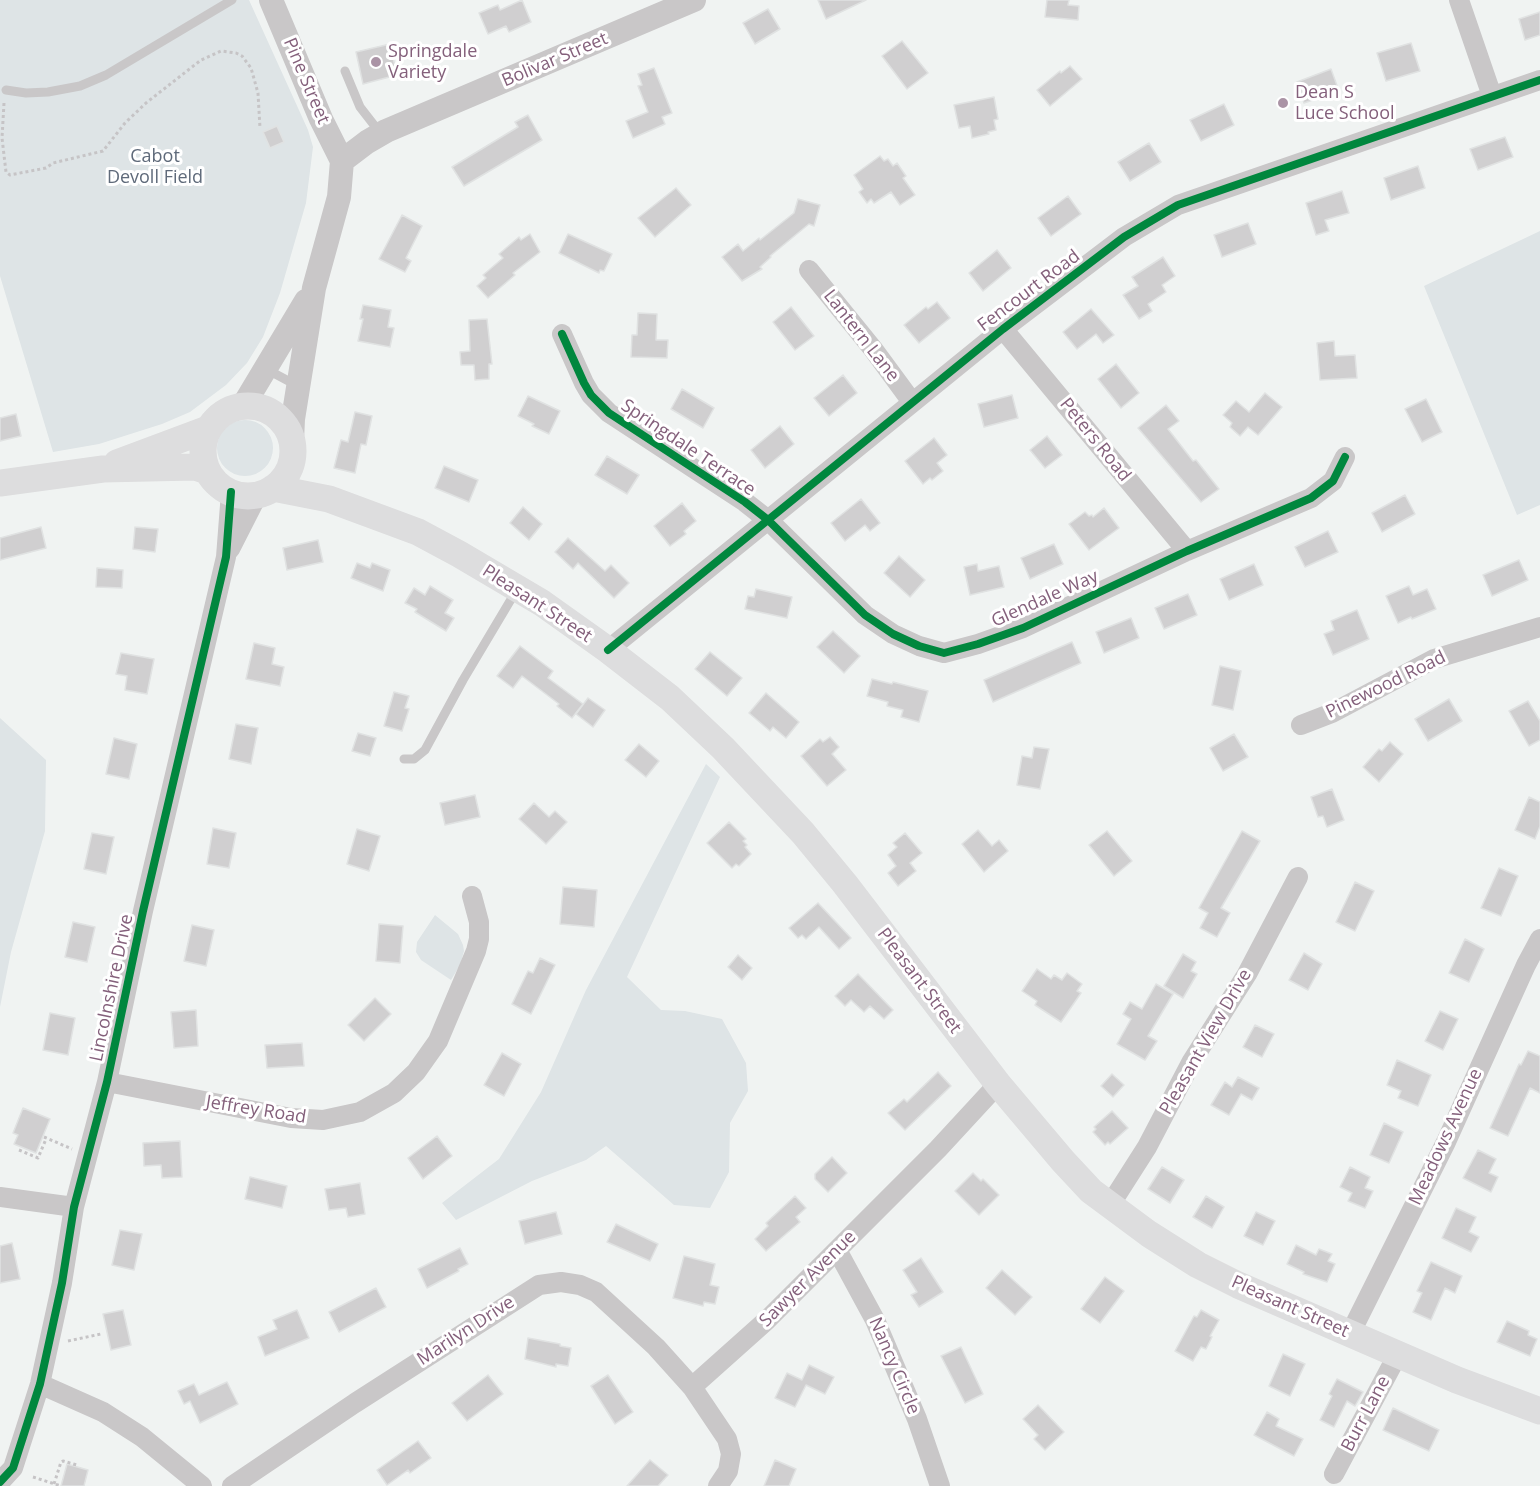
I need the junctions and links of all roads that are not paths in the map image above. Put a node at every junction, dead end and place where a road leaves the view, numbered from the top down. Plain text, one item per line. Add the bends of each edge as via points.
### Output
1 (232, 0) edge
2 (694, 0) edge
3 (1459, 0) edge
4 (274, 1) edge
5 (345, 71) dead end
6 (1540, 80) edge
7 (6, 90) road end
8 (1492, 96) junction
9 (381, 134) junction
10 (342, 161) junction
11 (809, 270) dead end
12 (314, 288) junction
13 (1003, 329) junction
14 (562, 334) dead end
15 (266, 369) junction
16 (298, 387) junction
17 (912, 402) junction
18 (243, 406) junction
19 (208, 429) junction
20 (292, 451) junction
21 (1345, 457) dead end
22 (104, 469) junction
23 (207, 471) junction
24 (0, 483) edge
25 (265, 491) junction
26 (231, 492) junction
27 (329, 499) junction
28 (768, 520) junction
29 (1186, 551) junction
30 (226, 557) junction
31 (517, 589) junction
32 (1540, 627) edge
33 (608, 650) junction
34 (1301, 725) dead end
35 (404, 759) dead end
36 (1298, 877) dead end
37 (472, 896) dead end
38 (1540, 939) edge
39 (108, 1082) junction
40 (998, 1084) junction
41 (0, 1197) edge
42 (1110, 1205) junction
43 (74, 1207) junction
44 (837, 1250) junction
45 (1350, 1334) junction
46 (1398, 1354) junction
47 (40, 1384) junction
48 (692, 1387) junction
49 (1540, 1411) edge
50 (1334, 1474) dead end
51 (0, 1482) edge
52 (202, 1486) edge
53 (232, 1486) edge
54 (717, 1486) edge
55 (940, 1486) edge

1 - 7 lane via 106,75 80,86 48,92
2 - 9 street, Bolivar Street
3 - 8 street
4 - 10 street, Pine Street
5 - 9 lane via 360,106
6 - 8 street, Fencourt Road
8 - 13 street, Fencourt Road via 1178,205 1124,237
9 - 10 street, Bolivar Street
10 - 12 street via 339,197
11 - 17 street, Lantern Lane
12 - 15 street
12 - 16 street
13 - 17 street, Fencourt Road
13 - 29 street, Peters Road
14 - 28 street, Springdale Terrace via 578,373 601,406
15 - 16 lane
15 - 18 street
16 - 20 street
17 - 28 street, Fencourt Road
18 - 19 main road via 223,413
18 - 20 main road via 265,409 282,421
19 - 22 main road
19 - 23 main road via 203,450
20 - 25 main road via 287,472
20 - 27 main road, Pleasant Street via 307,480
21 - 29 street, Glendale Way via 1333,481 1311,498
22 - 23 main road via 195,467
22 - 24 main road
23 - 26 main road
25 - 26 main road via 241,495
25 - 27 main road, Pleasant Street
25 - 30 street, Lincolnshire Drive
26 - 30 street, Lincolnshire Drive
27 - 31 main road, Pleasant Street via 417,532
28 - 29 street, Glendale Way via 865,615 902,638 944,653 1023,628
28 - 33 street, Fencourt Road
30 - 39 street, Lincolnshire Drive via 143,911
31 - 33 main road, Pleasant Street
31 - 35 lane via 425,750 414,759
32 - 34 street, Pinewood Road via 1434,659 1332,713
33 - 40 main road, Pleasant Street via 670,698 782,809 845,884
36 - 42 street, Pleasant View Drive via 1147,1147
37 - 39 street, Jeffrey Road via 479,939 438,1041 416,1072 394,1093 360,1112 322,1120 291,1118
38 - 45 street, Meadows Avenue via 1446,1142
39 - 43 street, Lincolnshire Drive
40 - 42 main road, Pleasant Street via 1063,1161
40 - 44 street, Sawyer Avenue
41 - 43 street
42 - 45 main road, Pleasant Street via 1198,1265
43 - 47 street, Lincolnshire Drive
44 - 48 street, Sawyer Avenue via 751,1336
44 - 55 street, Nancy Circle via 879,1331 917,1419
45 - 46 main road, Pleasant Street
46 - 49 main road, Pleasant Street
46 - 50 street, Burr Lane
47 - 51 street, Lincolnshire Drive via 13,1468
47 - 52 street via 103,1412 142,1437
48 - 53 street, Marilyn Drive via 656,1347 596,1292 561,1282 539,1285
48 - 54 street via 727,1438 731,1454 728,1471

